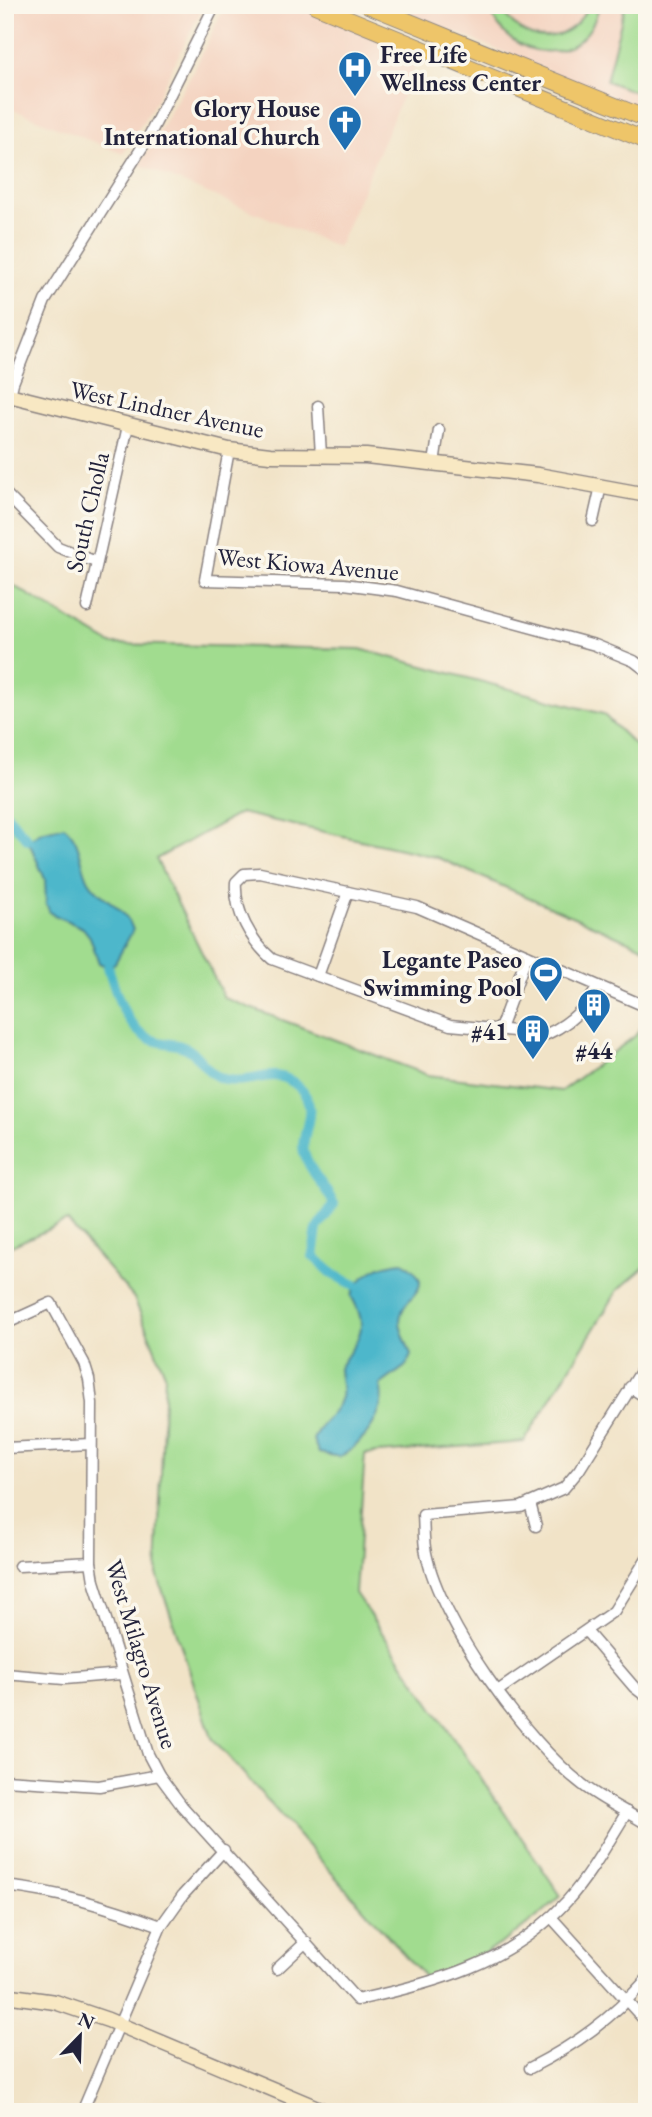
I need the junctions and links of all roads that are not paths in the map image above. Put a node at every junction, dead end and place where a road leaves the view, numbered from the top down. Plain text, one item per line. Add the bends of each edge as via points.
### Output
1 (215, 5) edge
2 (315, 5) edge
3 (368, 5) edge
4 (647, 120) edge
5 (647, 141) edge
6 (8, 395) edge
7 (318, 406) dead end
8 (5, 415) edge
9 (128, 426) junction
10 (439, 430) dead end
11 (229, 450) junction
12 (321, 455) junction
13 (434, 463) junction
14 (601, 486) junction
15 (5, 493) edge
16 (647, 495) edge
17 (593, 521) dead end
18 (96, 562) junction
19 (88, 607) dead end
20 (647, 671) edge
21 (348, 892) junction
22 (527, 955) junction
23 (318, 976) junction
24 (598, 986) junction
25 (647, 1007) edge
26 (499, 1029) junction
27 (5, 1324) edge
28 (647, 1362) edge
29 (630, 1387) junction
30 (647, 1398) edge
31 (91, 1444) junction
32 (5, 1448) edge
33 (530, 1503) junction
34 (536, 1526) dead end
35 (647, 1558) edge
36 (91, 1562) junction
37 (19, 1566) dead end
38 (586, 1631) junction
39 (5, 1674) edge
40 (121, 1674) junction
41 (499, 1690) junction
42 (647, 1697) edge
43 (159, 1775) junction
44 (5, 1780) edge
45 (627, 1812) junction
46 (647, 1824) edge
47 (224, 1850) junction
48 (5, 1886) edge
49 (551, 1917) junction
50 (161, 1926) junction
51 (306, 1942) junction
52 (277, 1969) dead end
53 (647, 1979) edge
54 (5, 1994) edge
55 (627, 2001) junction
56 (647, 2023) edge
57 (118, 2024) junction
58 (530, 2068) dead end
59 (82, 2112) edge
60 (327, 2112) edge

1 - 6 street via 148,138 45,301
2 - 5 main road
3 - 4 main road
6 - 8 street
6 - 9 street, West Lindner Avenue
7 - 12 street
9 - 11 street, West Lindner Avenue
9 - 18 street, South Cholla
10 - 13 street
11 - 12 street, West Lindner Avenue
11 - 20 street, West Kiowa Avenue via 205,580 344,584 397,591 594,645
12 - 13 street, West Lindner Avenue
13 - 14 street, West Lindner Avenue
14 - 16 street, West Lindner Avenue
14 - 17 street
15 - 18 street via 58,547
18 - 19 street, South Cholla
21 - 22 street via 418,907
21 - 23 street
21 - 23 street via 260,873 244,874 236,882 235,899 257,946 272,960
22 - 24 street
22 - 26 street
23 - 26 street via 450,1025
24 - 25 street
24 - 26 street via 590,1002 547,1034
27 - 31 street, West Milagro Avenue via 51,1303 87,1371
28 - 29 street
29 - 30 street
29 - 33 street via 564,1488
31 - 32 street
31 - 36 street, West Milagro Avenue
33 - 34 street
33 - 41 street via 424,1515 426,1552 439,1591 456,1628
35 - 38 street via 614,1611
36 - 37 street
36 - 40 street, West Milagro Avenue
38 - 41 street
38 - 42 street
39 - 40 street via 64,1679
40 - 43 street, West Milagro Avenue
41 - 45 street via 543,1747 583,1785
43 - 44 street via 99,1786
43 - 47 street, West Milagro Avenue
45 - 46 street
45 - 49 street via 587,1875
47 - 50 street
47 - 51 street, West Milagro Avenue
48 - 50 street via 103,1904
49 - 51 street, West Milagro Avenue via 506,1949 452,1977 357,2000
49 - 55 street
50 - 57 street
51 - 52 street
53 - 55 street
54 - 57 street via 55,2002
55 - 56 street
55 - 58 street via 574,2045
57 - 59 street
57 - 60 street

